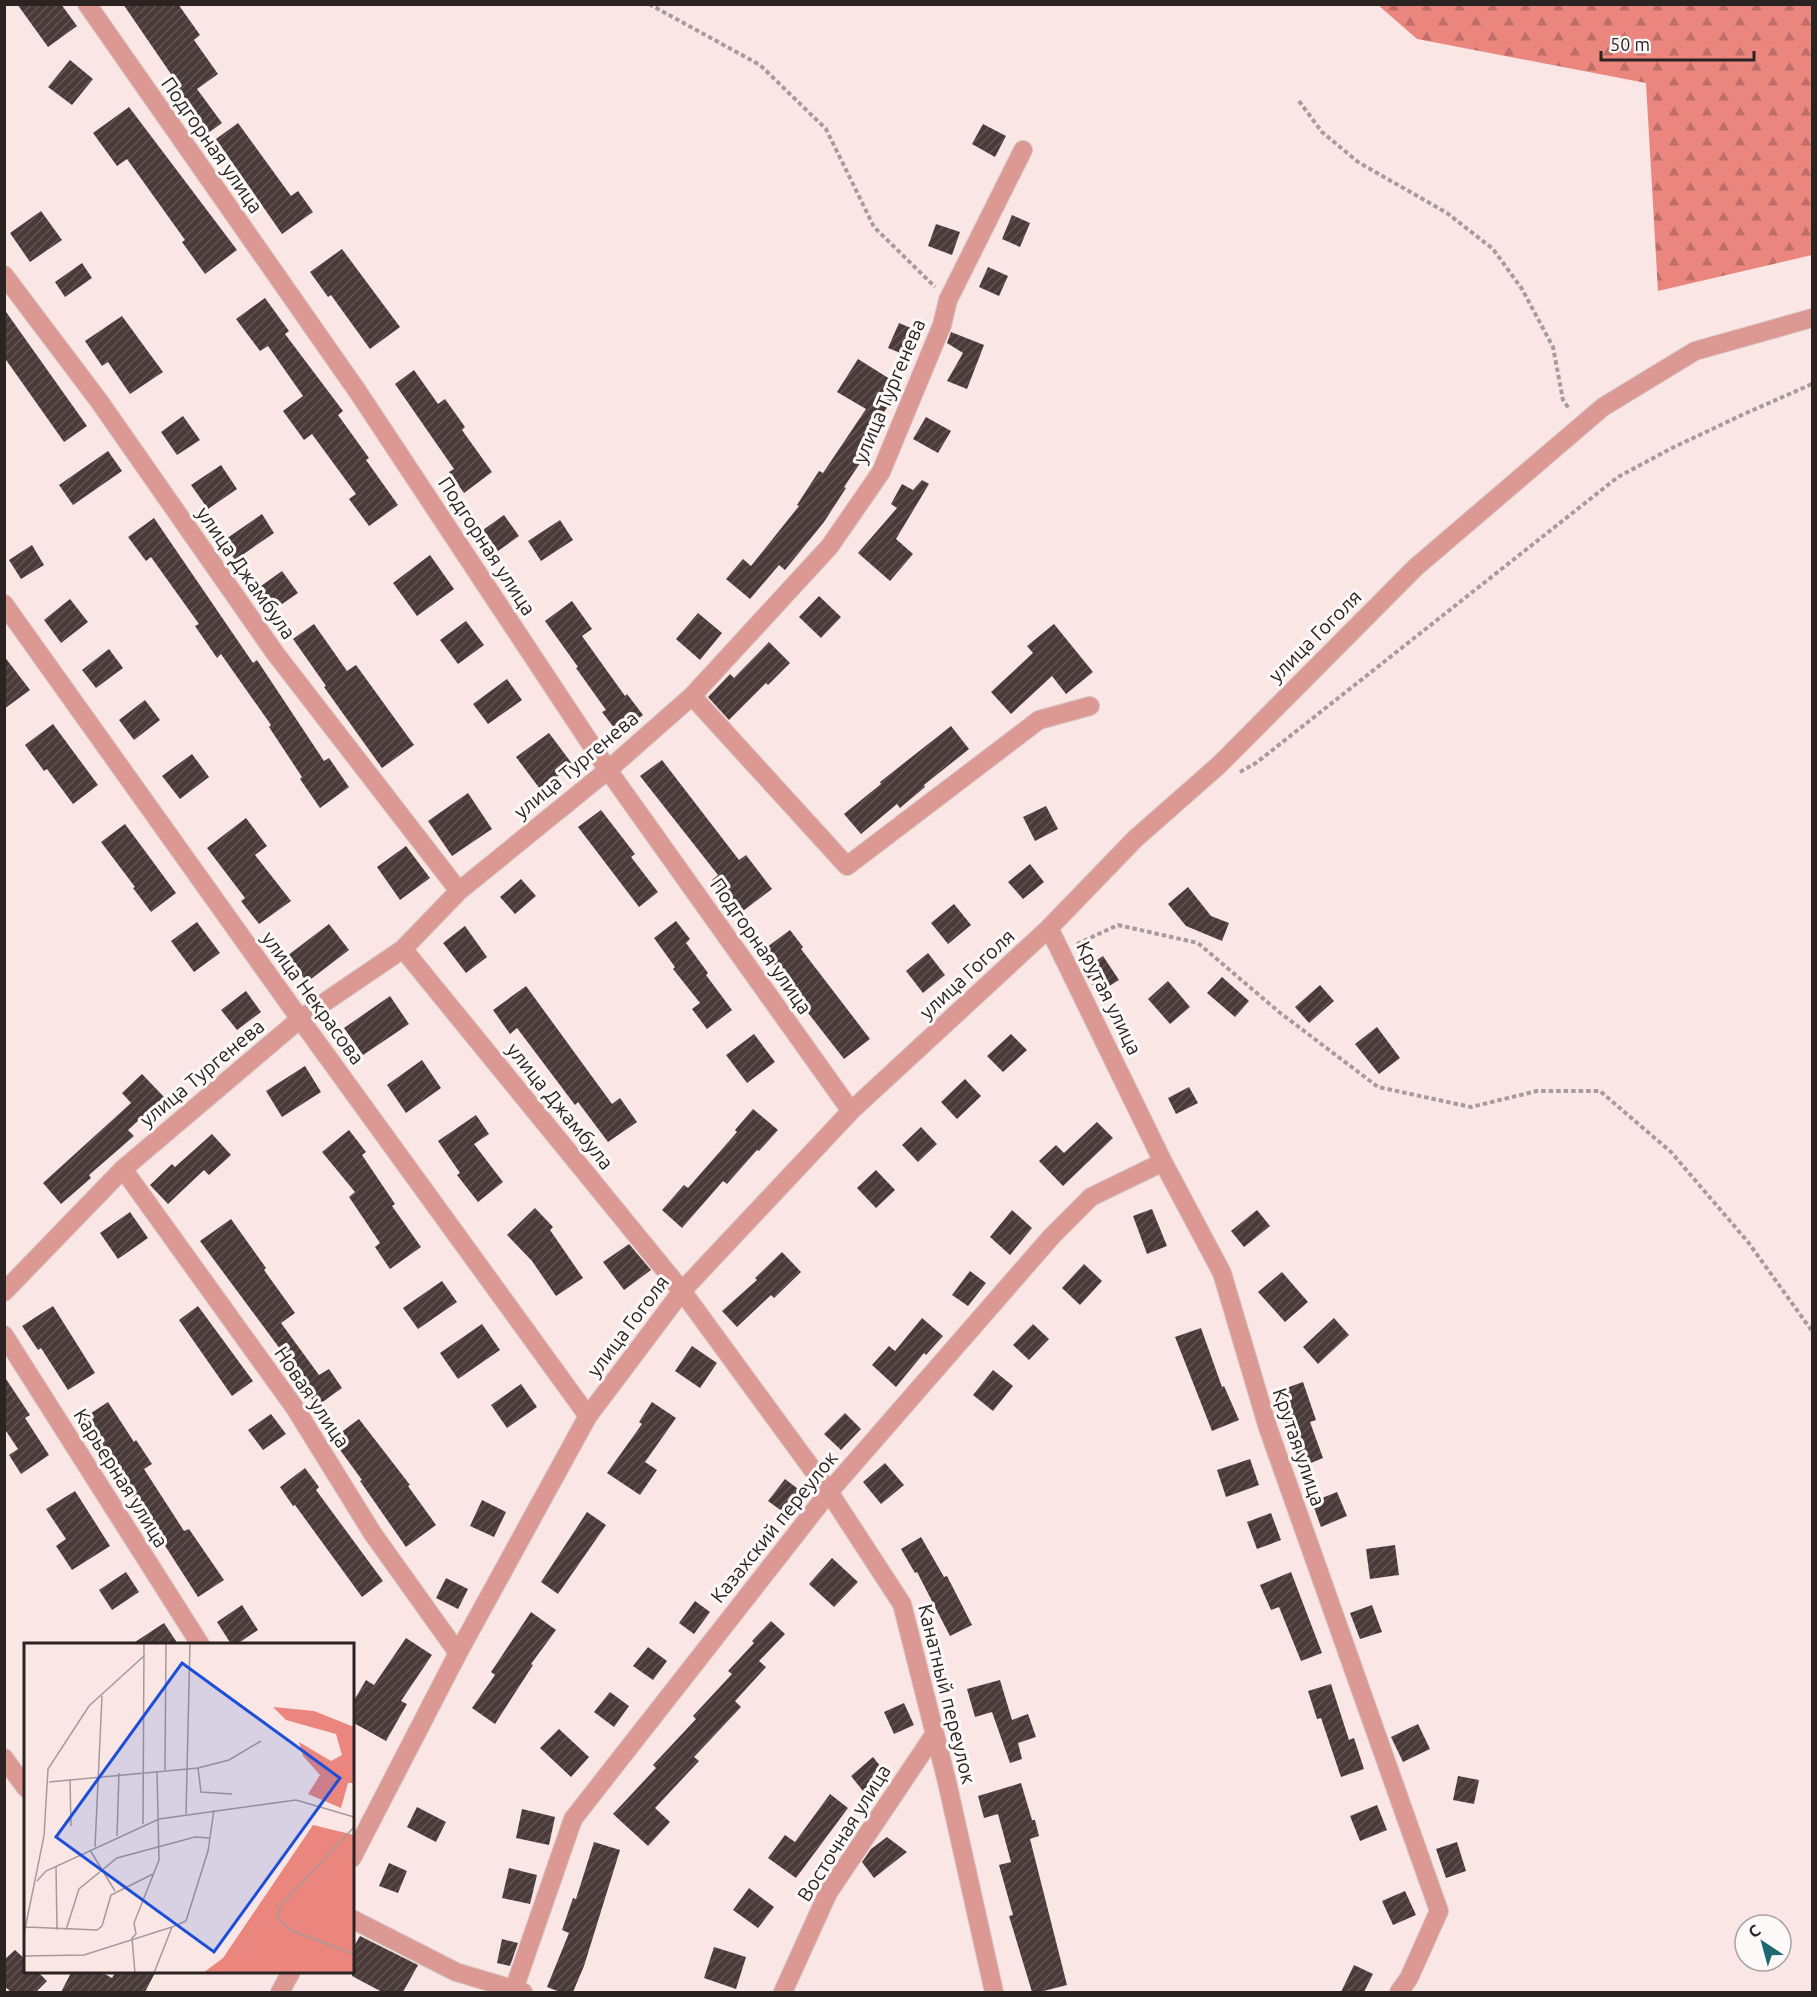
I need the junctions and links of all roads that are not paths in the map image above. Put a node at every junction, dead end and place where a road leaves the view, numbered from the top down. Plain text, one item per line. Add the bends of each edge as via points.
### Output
1 (87, 4) edge
2 (1023, 150) dead end
3 (4, 275) edge
4 (1812, 318) edge
5 (4, 604) edge
6 (692, 696) junction
7 (1090, 706) dead end
8 (608, 770) junction
9 (459, 891) junction
10 (1049, 928) junction
11 (403, 949) junction
12 (300, 1019) junction
13 (851, 1111) junction
14 (1163, 1162) junction
15 (123, 1169) junction
16 (4, 1292) edge
17 (682, 1292) junction
18 (4, 1335) edge
19 (588, 1416) junction
20 (829, 1492) junction
21 (199, 1643) edge
22 (458, 1653) junction
23 (934, 1735) junction
24 (4, 1758) edge
25 (24, 1785) edge
26 (354, 1854) edge
27 (354, 1920) edge
28 (290, 1973) edge
29 (280, 1992) edge
30 (517, 1992) edge
31 (783, 1992) edge
32 (994, 1992) edge
33 (1399, 1992) edge

1 - 8 street, Подгорная улица via 357,392
2 - 6 street, улица Тургенева via 948,300 942,325 881,472 830,546
3 - 9 street, улица Джамбула via 99,401 275,653
4 - 10 street, улица Гоголя via 1695,351 1603,407 1416,567 1219,765 1135,839
5 - 12 street, улица Некрасова
6 - 7 street via 848,866 1039,720
6 - 8 street, улица Тургенева
8 - 9 street, улица Тургенева
8 - 13 street, Подгорная улица
9 - 11 street, улица Тургенева
10 - 13 street, улица Гоголя
10 - 14 street, Крутая улица
11 - 12 street, улица Тургенева
11 - 17 street, улица Джамбула
12 - 15 street, улица Тургенева
12 - 19 street, улица Некрасова
13 - 17 street, улица Гоголя
14 - 20 street, Казахский переулок via 1091,1197 1052,1236
14 - 33 street, Крутая улица via 1222,1273 1268,1428 1438,1911
15 - 16 street, улица Тургенева
15 - 22 street, Новая улица via 295,1408 373,1534
17 - 19 street, улица Гоголя
17 - 20 street, Канатный переулок
18 - 21 street, Карьерная улица
19 - 22 street, улица Гоголя
20 - 23 street, Канатный переулок via 902,1604
20 - 30 street, Казахский переулок via 573,1819
22 - 26 street, улица Гоголя
23 - 31 street, Восточная улица via 828,1893
23 - 32 street, Канатный переулок
24 - 25 street
27 - 30 street via 456,1972
28 - 29 street

